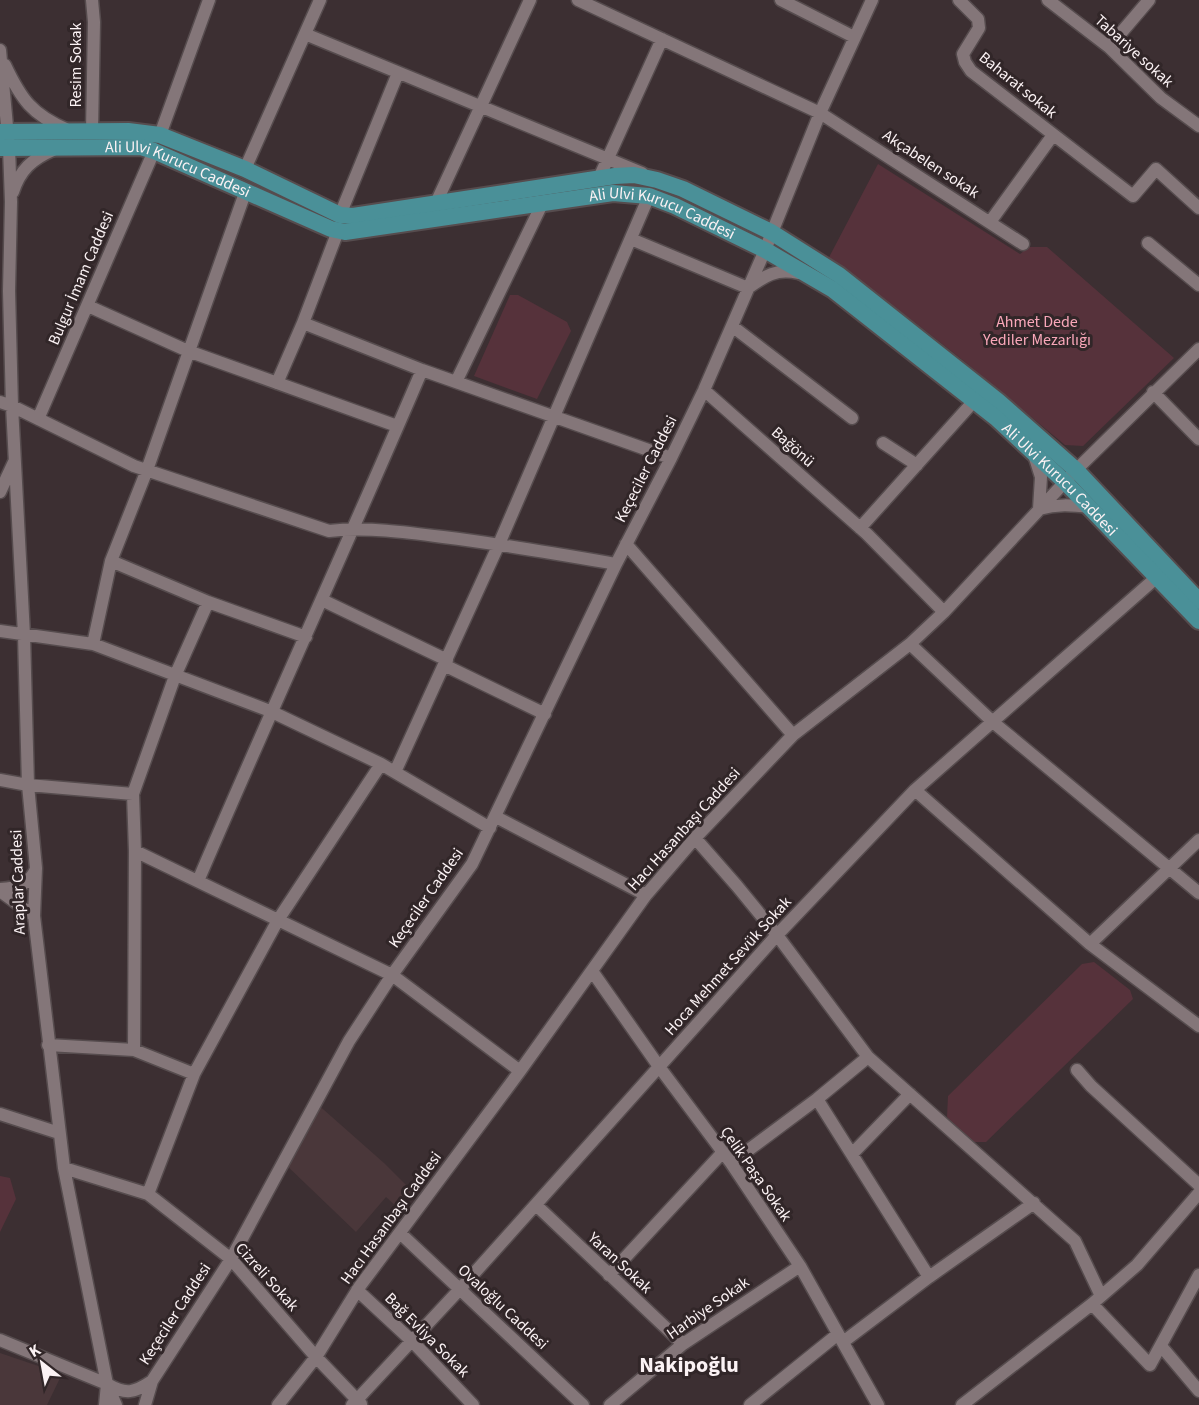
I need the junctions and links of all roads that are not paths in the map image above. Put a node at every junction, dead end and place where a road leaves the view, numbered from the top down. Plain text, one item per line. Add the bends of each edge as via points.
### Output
1 (92, 0) edge
2 (209, 0) edge
3 (320, 0) edge
4 (530, 0) edge
5 (578, 0) edge
6 (781, 0) edge
7 (872, 0) edge
8 (959, 0) edge
9 (1048, 0) edge
10 (1149, 0) edge
11 (305, 34) junction
12 (854, 37) junction
13 (662, 39) junction
14 (1109, 46) junction
15 (0, 57) edge
16 (398, 73) junction
17 (480, 106) junction
18 (820, 113) junction
19 (1199, 126) edge
20 (70, 131) junction
21 (92, 131) junction
22 (1053, 135) junction
23 (4, 140) edge
24 (157, 143) junction
25 (59, 148) junction
26 (608, 159) junction
27 (245, 169) junction
28 (599, 178) junction
29 (657, 180) junction
30 (0, 182) edge
31 (245, 193) junction
32 (649, 196) junction
33 (11, 202) junction
34 (543, 202) junction
35 (436, 203) junction
36 (1199, 208) edge
37 (990, 222) junction
38 (339, 223) junction
39 (771, 232) junction
40 (631, 239) junction
41 (1148, 243) dead end
42 (1023, 244) dead end
43 (765, 250) junction
44 (812, 277) junction
45 (1199, 285) edge
46 (748, 288) junction
47 (4, 291) edge
48 (88, 306) junction
49 (303, 323) junction
50 (732, 326) junction
51 (1199, 349) edge
52 (188, 351) junction
53 (422, 369) junction
54 (456, 382) junction
55 (277, 383) junction
56 (704, 390) junction
57 (1153, 392) junction
58 (974, 401) junction
59 (6, 404) edge
60 (554, 418) junction
61 (852, 418) dead end
62 (38, 419) junction
63 (398, 426) junction
64 (1199, 439) edge
65 (883, 443) dead end
66 (1033, 452) junction
67 (671, 458) junction
68 (15, 461) junction
69 (917, 465) junction
70 (147, 470) junction
71 (1070, 476) junction
72 (1, 485) edge
73 (1090, 507) junction
74 (1039, 510) junction
75 (354, 528) junction
76 (860, 528) junction
77 (499, 544) junction
78 (626, 544) junction
79 (111, 561) junction
80 (616, 564) junction
81 (1157, 578) junction
82 (322, 600) junction
83 (1199, 601) edge
84 (208, 602) junction
85 (944, 612) junction
86 (1199, 621) edge
87 (0, 631) edge
88 (24, 635) junction
89 (306, 637) junction
90 (93, 644) junction
91 (910, 644) junction
92 (445, 662) junction
93 (174, 676) junction
94 (270, 711) junction
95 (545, 714) junction
96 (994, 723) junction
97 (793, 735) junction
98 (381, 764) junction
99 (395, 772) junction
100 (0, 780) edge
101 (28, 785) junction
102 (915, 790) junction
103 (133, 794) junction
104 (493, 822) junction
105 (695, 838) junction
106 (1199, 840) edge
107 (135, 851) junction
108 (36, 868) junction
109 (1170, 869) junction
110 (198, 881) junction
111 (0, 890) edge
112 (1199, 893) edge
113 (646, 895) junction
114 (34, 916) junction
115 (278, 920) junction
116 (777, 935) junction
117 (1090, 944) junction
118 (592, 971) junction
119 (392, 975) junction
120 (1199, 1026) edge
121 (48, 1045) junction
122 (134, 1050) junction
123 (868, 1057) junction
124 (660, 1068) junction
125 (1077, 1070) dead end
126 (520, 1071) junction
127 (194, 1074) junction
128 (910, 1094) junction
129 (817, 1099) junction
130 (0, 1114) edge
131 (59, 1133) junction
132 (723, 1152) junction
133 (852, 1154) junction
134 (731, 1163) junction
135 (64, 1168) junction
136 (1199, 1185) edge
137 (1199, 1193) edge
138 (148, 1194) junction
139 (1034, 1203) junction
140 (536, 1205) junction
141 (400, 1233) junction
142 (231, 1259) junction
143 (800, 1266) junction
144 (609, 1275) junction
145 (1199, 1275) edge
146 (929, 1277) junction
147 (460, 1289) junction
148 (357, 1290) junction
149 (1096, 1300) junction
150 (840, 1338) junction
151 (0, 1340) edge
152 (412, 1341) junction
153 (683, 1344) junction
154 (1161, 1346) junction
155 (316, 1357) junction
156 (152, 1381) junction
157 (107, 1384) junction
158 (1199, 1391) edge
159 (976, 1393) junction
160 (357, 1403) edge
161 (105, 1405) edge
162 (116, 1405) edge
163 (136, 1405) edge
164 (144, 1405) edge
165 (278, 1405) edge
166 (473, 1405) edge
167 (583, 1405) edge
168 (610, 1405) edge
169 (750, 1405) edge
170 (878, 1405) edge
171 (962, 1405) edge
172 (983, 1405) edge

1 - 21 street, Resim Sokak
2 - 24 street, Bulgur İmam Caddesi
3 - 11 street
4 - 17 street
5 - 13 street, Akçabelen sokak
6 - 12 street
7 - 12 street, Keçeciler Caddesi
8 - 22 street, Baharat sokak via 978,19 979,28 963,54 970,71
9 - 14 street, Tabariye sokak
10 - 14 street
11 - 16 street
11 - 27 street
12 - 18 street, Keçeciler Caddesi
13 - 18 street, Akçabelen sokak
13 - 26 street
14 - 19 street, Tabariye sokak via 1161,99
15 - 20 street via 27,104 49,122
15 - 23 street, Araplar Caddesi
16 - 17 street
16 - 38 street
17 - 26 street
17 - 35 street
18 - 37 street, Akçabelen sokak
18 - 39 street, Keçeciler Caddesi
20 - 21 main road, Ali Ulvi Kurucu Caddesi
20 - 23 main road, Ali Ulvi Kurucu Caddesi
21 - 24 main road, Ali Ulvi Kurucu Caddesi via 138,131
22 - 36 street, Baharat sokak via 1133,196 1156,169
22 - 37 street, Baharat sokak
23 - 25 main road, Ali Ulvi Kurucu Caddesi
23 - 33 street, Araplar Caddesi
24 - 25 main road, Ali Ulvi Kurucu Caddesi
24 - 27 main road, Ali Ulvi Kurucu Caddesi
24 - 31 main road, Ali Ulvi Kurucu Caddesi
24 - 48 street, Bulgur İmam Caddesi
25 - 33 street via 21,171
26 - 28 street
26 - 29 street
27 - 38 main road, Ali Ulvi Kurucu Caddesi
28 - 29 main road, Ali Ulvi Kurucu Caddesi via 634,175
28 - 35 main road, Ali Ulvi Kurucu Caddesi
29 - 39 main road, Ali Ulvi Kurucu Caddesi
30 - 33 street
31 - 38 main road, Ali Ulvi Kurucu Caddesi
31 - 52 street
32 - 34 main road, Ali Ulvi Kurucu Caddesi via 613,193
32 - 40 street
32 - 43 main road, Ali Ulvi Kurucu Caddesi
33 - 47 street, Araplar Caddesi
34 - 38 main road, Ali Ulvi Kurucu Caddesi via 345,232
34 - 54 street
35 - 38 main road, Ali Ulvi Kurucu Caddesi via 353,216
37 - 42 street, Akçabelen sokak
38 - 49 street
39 - 43 street, Keçeciler Caddesi
39 - 71 main road, Ali Ulvi Kurucu Caddesi via 839,275 998,401
40 - 46 street
40 - 60 street
41 - 45 street
43 - 44 main road, Ali Ulvi Kurucu Caddesi
43 - 46 street, Keçeciler Caddesi
44 - 46 street via 785,270 767,275
44 - 58 main road, Ali Ulvi Kurucu Caddesi
46 - 50 street, Keçeciler Caddesi
47 - 59 street, Araplar Caddesi
48 - 52 street
48 - 62 street, Bulgur İmam Caddesi
49 - 53 street
49 - 55 street
50 - 56 street, Keçeciler Caddesi
50 - 61 street
51 - 57 street, Hacı Hasanbaşı Caddesi
52 - 55 street
52 - 70 street
53 - 54 street
53 - 63 street
54 - 60 street
55 - 63 street
56 - 67 street, Keçeciler Caddesi
56 - 76 street, Bağönü
57 - 64 street
57 - 71 street, Hacı Hasanbaşı Caddesi
58 - 66 main road, Ali Ulvi Kurucu Caddesi
58 - 69 street
59 - 62 street
59 - 68 street, Araplar Caddesi
60 - 67 street
60 - 77 street
62 - 70 street
63 - 75 street
65 - 69 street
66 - 71 main road, Ali Ulvi Kurucu Caddesi
66 - 74 street via 1041,477
67 - 78 street, Keçeciler Caddesi
68 - 72 street
68 - 88 street, Araplar Caddesi
69 - 76 street
70 - 75 street via 329,531
70 - 79 street
71 - 73 main road, Ali Ulvi Kurucu Caddesi
71 - 74 street, Hacı Hasanbaşı Caddesi
71 - 83 main road, Ali Ulvi Kurucu Caddesi
73 - 74 street via 1067,504
73 - 81 main road, Ali Ulvi Kurucu Caddesi
74 - 85 street, Hacı Hasanbaşı Caddesi
75 - 77 street
75 - 82 street
76 - 85 street, Bağönü
77 - 80 street
77 - 92 street
78 - 80 street, Keçeciler Caddesi
78 - 97 street
79 - 84 street
79 - 90 street
80 - 95 street, Keçeciler Caddesi
81 - 86 main road, Ali Ulvi Kurucu Caddesi
81 - 96 street, Hoca Mehmet Sevük Sokak
82 - 89 street
82 - 92 street
84 - 89 street
84 - 93 street
85 - 91 street, Hacı Hasanbaşı Caddesi
87 - 88 street
88 - 90 street
88 - 101 street, Araplar Caddesi
89 - 94 street
90 - 93 street
91 - 96 street
91 - 97 street, Hacı Hasanbaşı Caddesi
92 - 95 street
92 - 99 street
93 - 94 street
93 - 103 street
94 - 98 street
94 - 110 street
95 - 104 street, Keçeciler Caddesi
96 - 102 street, Hoca Mehmet Sevük Sokak
96 - 109 street
97 - 105 street, Hacı Hasanbaşı Caddesi
98 - 99 street
98 - 115 street
99 - 104 street
100 - 101 street
101 - 103 street
101 - 108 street, Araplar Caddesi
102 - 116 street, Hoca Mehmet Sevük Sokak
102 - 117 street
103 - 107 street
104 - 113 street
104 - 119 street, Keçeciler Caddesi via 472,864
105 - 113 street, Hacı Hasanbaşı Caddesi
105 - 116 street
106 - 109 street
107 - 110 street
107 - 122 street
108 - 111 street via 23,885
108 - 114 street, Araplar Caddesi
109 - 112 street
109 - 117 street
110 - 115 street
111 - 114 street
113 - 118 street, Hacı Hasanbaşı Caddesi
114 - 121 street, Araplar Caddesi
115 - 119 street
115 - 127 street
116 - 123 street
116 - 124 street, Hoca Mehmet Sevük Sokak
117 - 120 street
118 - 124 street, Çelik Paşa Sokak
118 - 126 street, Hacı Hasanbaşı Caddesi
119 - 126 street
119 - 142 street, Keçeciler Caddesi via 349,1041
121 - 122 street
121 - 131 street, Araplar Caddesi
122 - 127 street
123 - 128 street
123 - 129 street
124 - 132 street, Çelik Paşa Sokak
124 - 140 street, Hoca Mehmet Sevük Sokak
125 - 136 street
126 - 141 street, Hacı Hasanbaşı Caddesi
127 - 138 street
128 - 133 street
128 - 139 street
129 - 133 street
129 - 134 street
130 - 131 street
131 - 135 street, Araplar Caddesi
132 - 134 street, Çelik Paşa Sokak
132 - 144 street
133 - 146 street
134 - 143 street, Çelik Paşa Sokak
135 - 138 street, Cizreli Sokak
135 - 157 street, Araplar Caddesi
137 - 149 street via 1137,1265
138 - 142 street, Cizreli Sokak
139 - 146 street
139 - 149 street via 1075,1241
140 - 144 street, Yaran Sokak
140 - 147 street, Hoca Mehmet Sevük Sokak
141 - 147 street, Ovaloğlu Caddesi
141 - 148 street, Hacı Hasanbaşı Caddesi
142 - 155 street, Cizreli Sokak
142 - 156 street, Keçeciler Caddesi
143 - 150 street, Çelik Paşa Sokak
143 - 153 street, Harbiye Sokak
144 - 153 street, Yaran Sokak
145 - 154 street
146 - 150 street
147 - 152 street, Hoca Mehmet Sevük Sokak
147 - 167 street, Ovaloğlu Caddesi
148 - 152 street, Bağ Evliya Sokak
148 - 155 street, Hacı Hasanbaşı Caddesi
149 - 154 street via 1150,1365
149 - 159 street
150 - 169 street
150 - 170 street, Çelik Paşa Sokak
151 - 157 street
152 - 160 street, Hoca Mehmet Sevük Sokak
152 - 166 street, Bağ Evliya Sokak
153 - 168 street, Harbiye Sokak
154 - 158 street
155 - 160 street, Cizreli Sokak
155 - 165 street, Hacı Hasanbaşı Caddesi
156 - 157 street via 128,1392
156 - 163 street
156 - 164 street, Keçeciler Caddesi
157 - 161 street, Araplar Caddesi
157 - 162 street, Araplar Caddesi
159 - 171 street
159 - 172 street

